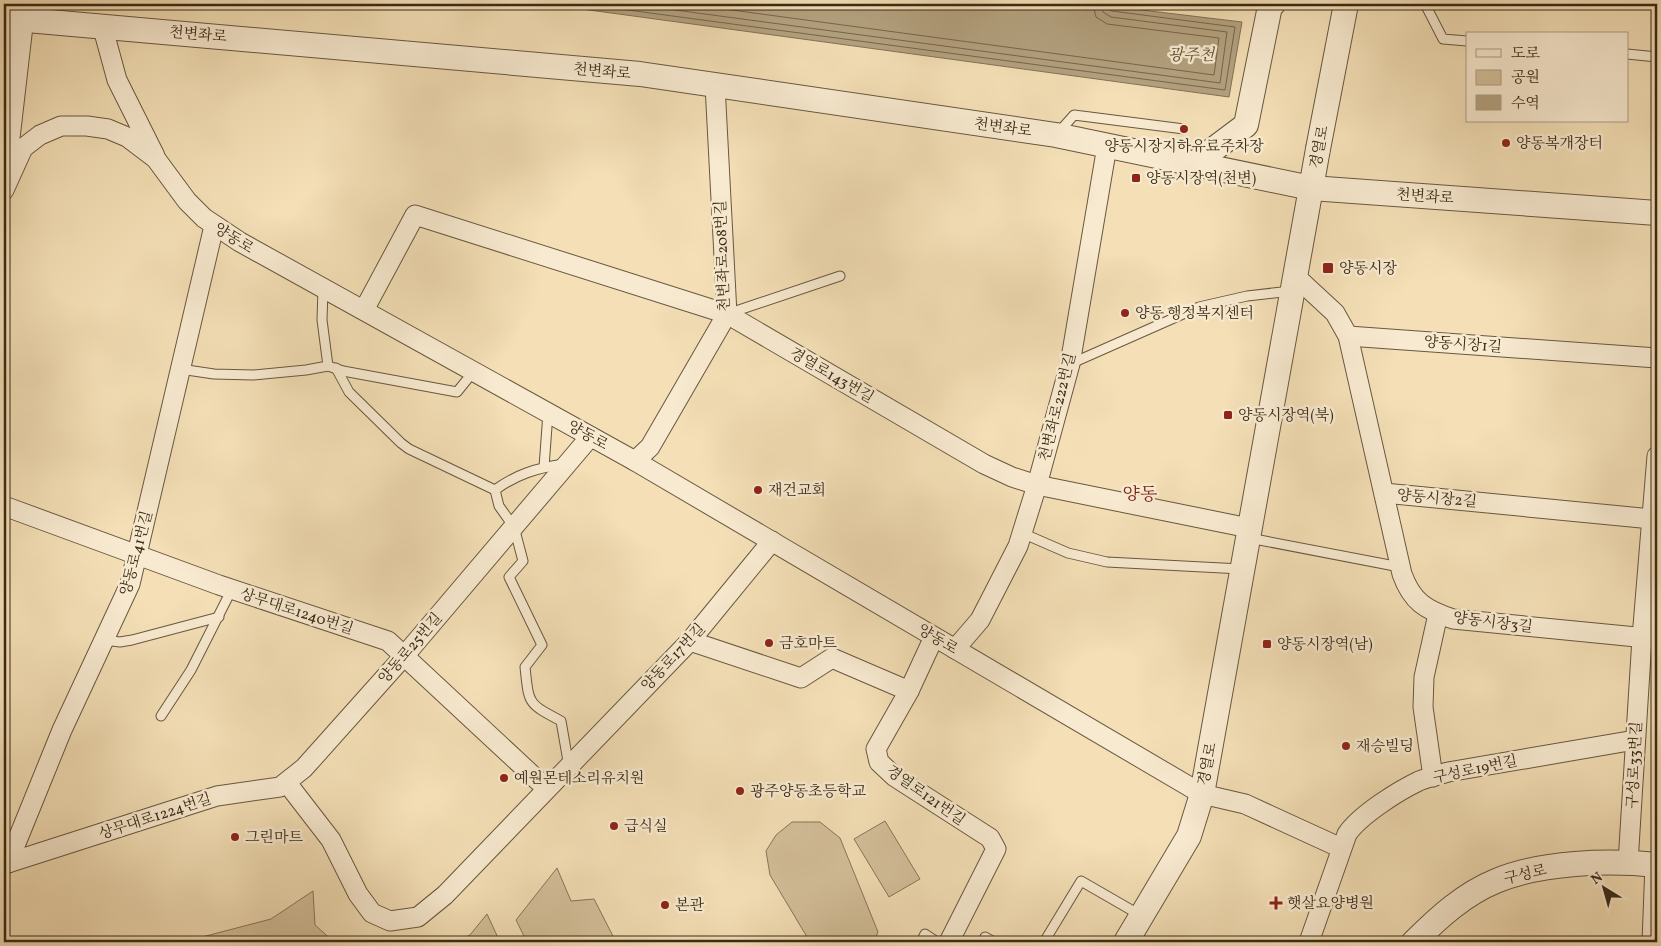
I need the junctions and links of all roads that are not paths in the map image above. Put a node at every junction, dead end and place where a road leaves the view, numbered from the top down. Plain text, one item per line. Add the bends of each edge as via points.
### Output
1 (1271, 4) edge
2 (1346, 4) edge
3 (1425, 4) edge
4 (16, 14) edge
5 (102, 25) junction
6 (1466, 41) edge
7 (1628, 54) edge
8 (1657, 57) edge
9 (715, 85) junction
10 (1184, 129) dead end
11 (1056, 135) junction
12 (1107, 146) junction
13 (156, 159) junction
14 (1194, 164) junction
15 (4, 168) edge
16 (1310, 188) junction
17 (4, 190) edge
18 (1657, 213) edge
19 (214, 226) junction
20 (840, 276) dead end
21 (1294, 284) junction
22 (323, 289) junction
23 (364, 310) junction
24 (727, 314) junction
25 (1348, 336) junction
26 (1657, 358) edge
27 (1070, 364) junction
28 (332, 367) junction
29 (180, 369) junction
30 (474, 371) junction
31 (548, 413) junction
32 (590, 436) junction
33 (1657, 456) edge
34 (635, 461) junction
35 (566, 464) junction
36 (544, 467) junction
37 (1037, 485) junction
38 (495, 490) junction
39 (1384, 493) junction
40 (1655, 497) edge
41 (4, 506) edge
42 (1652, 519) junction
43 (514, 527) junction
44 (1022, 533) junction
45 (1248, 533) junction
46 (772, 541) junction
47 (138, 554) junction
48 (1400, 567) junction
49 (1242, 569) junction
50 (232, 590) junction
51 (1438, 614) junction
52 (219, 618) junction
53 (934, 636) junction
54 (1650, 638) edge
55 (104, 640) junction
56 (690, 641) junction
57 (955, 649) junction
58 (405, 655) junction
59 (908, 691) junction
60 (162, 716) dead end
61 (1635, 740) junction
62 (569, 767) junction
63 (304, 768) joint
64 (1433, 777) junction
65 (287, 783) junction
66 (546, 788) junction
67 (1202, 794) junction
68 (1341, 848) junction
69 (5, 863) edge
70 (1645, 864) edge
71 (1143, 916) junction
72 (985, 937) dead end
73 (935, 942) edge
74 (994, 942) edge
75 (1044, 942) edge
76 (1126, 942) edge
77 (1309, 942) edge
78 (1414, 942) edge
79 (1647, 942) edge

1 - 14 street via 1246,125
2 - 16 street, 경열로, bridge
3 - 6 lane via 1443,39
4 - 5 street, 천변좌로
4 - 15 street
5 - 9 street, 천변좌로 via 640,74
5 - 13 street via 117,80
7 - 8 lane
9 - 11 street, 천변좌로
9 - 24 street, 천변좌로208번길
10 - 11 lane via 1074,115
11 - 12 street, 천변좌로
12 - 14 street, 천변좌로
12 - 27 street, 천변좌로222번길
13 - 17 street, 양동로 via 127,137 108,129 61,126 23,148
13 - 19 street, 양동로 via 191,205
14 - 16 street, 천변좌로
16 - 18 street, 천변좌로
16 - 21 street, 경열로
19 - 22 street, 양동로
19 - 29 street, 양동로41번길
20 - 24 lane
21 - 25 street via 1335,313
21 - 27 lane via 1199,307
21 - 45 street, 경열로
22 - 23 street, 양동로
22 - 28 lane via 322,320
23 - 24 street, 경열로143번길 via 415,215
23 - 30 street, 양동로
24 - 34 street, 천변좌로208번길 via 650,447
24 - 37 street, 경열로143번길 via 984,464
25 - 26 street, 양동시장1길
25 - 39 street, 양동시장2길
27 - 37 street, 천변좌로222번길
28 - 29 lane via 253,375
28 - 30 lane via 457,392
28 - 38 lane via 349,392 401,443
29 - 47 street, 양동로41번길
30 - 31 street, 양동로
31 - 32 street, 양동로
31 - 36 lane
32 - 34 street, 양동로
32 - 35 street, 양동로25번길
33 - 40 street, 구성로33번길
34 - 46 street, 양동로
35 - 36 lane
35 - 43 street, 양동로25번길
36 - 38 lane via 518,475
37 - 44 street, 천변좌로222번길
37 - 45 street, 경열로143번길
38 - 43 lane via 499,506
39 - 42 street, 양동시장2길
39 - 48 street, 양동시장3길
40 - 42 street, 구성로33번길
41 - 47 street, 상무대로1240번길
42 - 54 street, 구성로33번길
43 - 58 street, 양동로25번길
43 - 62 lane via 523,561 510,577 542,645 525,667 529,699 536,708 561,721
44 - 49 lane via 1068,552 1107,562
44 - 57 street, 천변좌로222번길 via 980,620
45 - 48 lane
45 - 49 street, 경열로
46 - 53 street, 양동로
46 - 56 street, 양동로17번길
47 - 50 street, 상무대로1240번길
47 - 55 street, 양동로41번길 via 130,584
48 - 51 street, 양동시장3길 via 1408,592
49 - 67 street, 경열로
50 - 52 lane
50 - 58 street, 상무대로1240번길 via 388,641
51 - 54 street, 양동시장3길 via 1453,620
51 - 64 street via 1424,677 1423,706
52 - 55 lane via 132,640
52 - 60 lane
53 - 57 street, 양동로
53 - 59 street
54 - 61 street, 구성로33번길
55 - 69 street, 양동로41번길
56 - 59 street via 801,678 832,658
56 - 62 street, 양동로17번길
57 - 67 street, 양동로
58 - 63 street, 양동로25번길
58 - 66 street, 상무대로1240번길
59 - 73 street, 경열로121번길 via 876,749 879,762 895,777 990,838 996,849
61 - 64 street, 구성로19번길
61 - 70 street, 구성로33번길
62 - 66 street, 양동로17번길
63 - 65 street, 상무대로1224번길
64 - 68 street, 구성로19번길 via 1419,782 1354,825
65 - 66 street, 양동로17번길 via 331,840 364,906 378,917 390,921 418,917 426,912
65 - 69 street, 상무대로1224번길 via 280,787 217,796
67 - 68 street via 1245,804
67 - 71 street, 경열로 via 1189,836
68 - 77 street, 구성로19번길
70 - 78 street, 구성로 via 1597,863 1537,869 1496,881 1467,896
70 - 79 lane
71 - 75 lane via 1081,881
71 - 76 street, 경열로
72 - 74 lane

